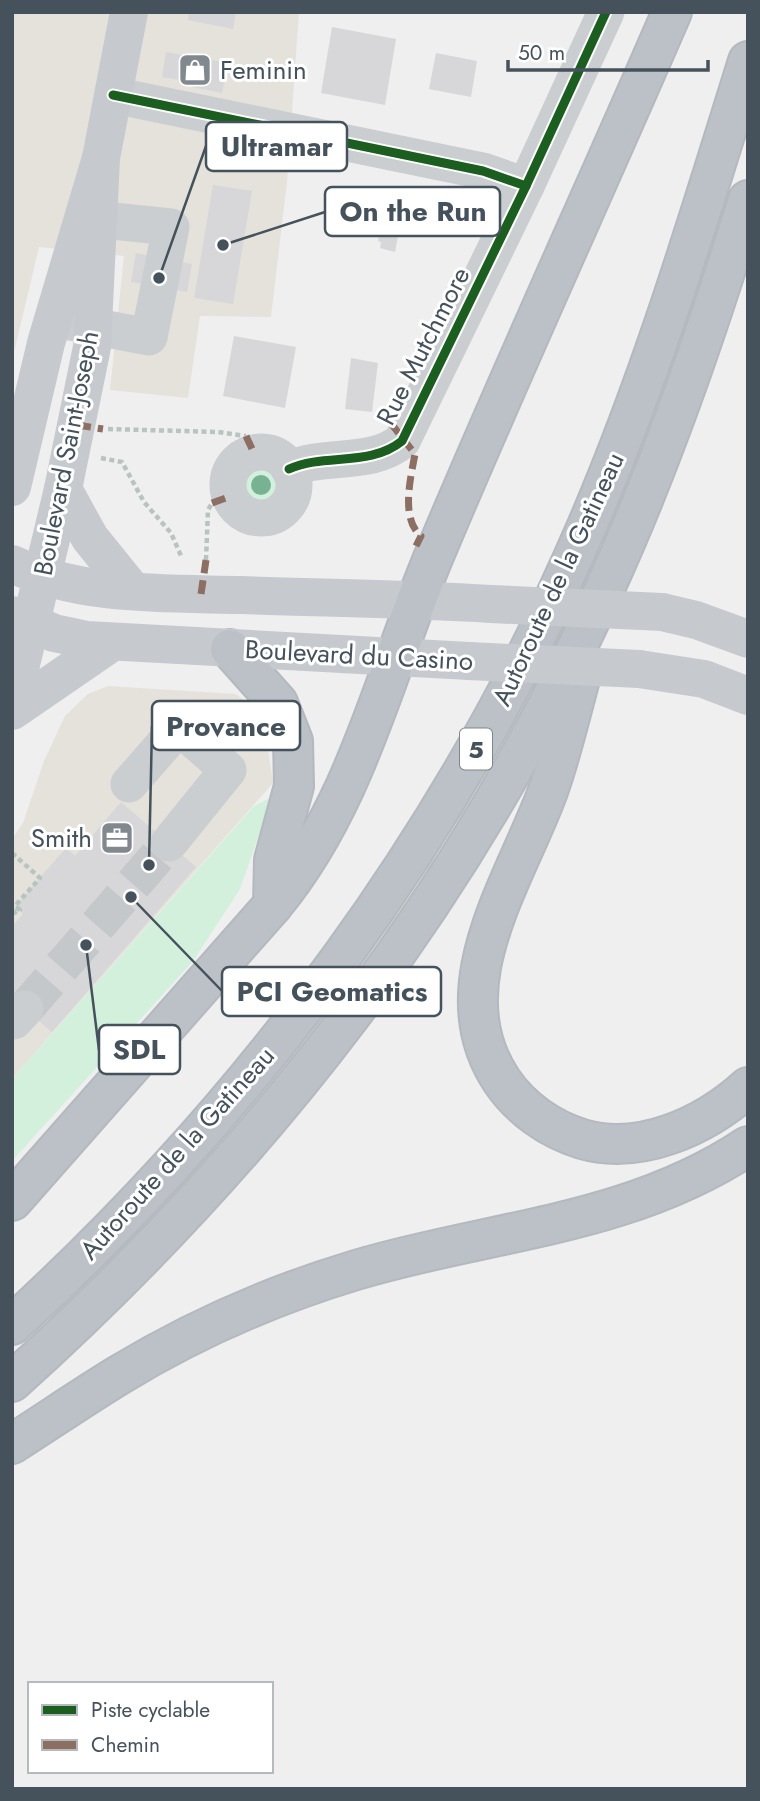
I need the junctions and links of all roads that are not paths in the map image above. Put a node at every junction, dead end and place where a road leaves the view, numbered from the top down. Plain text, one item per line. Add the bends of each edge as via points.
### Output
1 (129, 12) edge
2 (606, 12) edge
3 (672, 12) edge
4 (748, 61) edge
5 (113, 94) junction
6 (526, 186) junction
7 (748, 200) edge
8 (91, 218) junction
9 (54, 318) junction
10 (93, 326) junction
11 (289, 469) dead end
12 (14, 476) edge
13 (63, 489) junction
14 (27, 570) edge
15 (607, 586) junction
16 (132, 590) junction
17 (416, 600) junction
18 (22, 619) edge
19 (748, 639) edge
20 (111, 643) junction
21 (230, 649) junction
22 (393, 658) junction
23 (748, 696) edge
24 (12, 702) edge
25 (12, 711) edge
26 (129, 784) dead end
27 (169, 843) tunnel mouth
28 (273, 905) junction
29 (748, 1087) edge
30 (748, 1146) edge
31 (12, 1201) edge
32 (12, 1325) edge
33 (12, 1381) edge
34 (12, 1444) edge

1 - 5 main road, Boulevard Saint-Joseph
2 - 6 street, Rue Mutchmore
3 - 17 highway
4 - 32 highway, Autoroute de la Gatineau / 5 via 674,295 613,465 543,623 463,771 360,933 258,1067 132,1209
5 - 6 street via 483,171
5 - 8 main road, Boulevard Saint-Joseph
6 - 11 street, Rue Mutchmore via 402,441 377,454 311,461
7 - 15 highway, Autoroute de la Gatineau / 5 via 674,419
8 - 9 main road, Boulevard Saint-Joseph
8 - 10 main road, Boulevard Saint-Joseph
8 - 10 street via 171,227 149,337
9 - 10 street
9 - 12 main road, Boulevard Saint-Joseph
10 - 13 main road, Boulevard Saint-Joseph
13 - 14 main road, Boulevard Saint-Joseph
13 - 16 main road via 90,538
14 - 16 main road, Boulevard du Casino via 78,586
14 - 18 main road, Boulevard Saint-Joseph
15 - 29 highway via 549,789 481,963 476,1003 483,1042 508,1088 532,1113 565,1133 603,1143 639,1142 673,1133 708,1116
15 - 33 highway, Autoroute de la Gatineau / 5 via 490,809 435,898 350,1018 212,1187 113,1288
16 - 17 main road, Boulevard du Casino
17 - 19 main road, Boulevard du Casino, bridge via 662,612
17 - 22 highway
18 - 20 main road, Boulevard du Casino via 60,635
18 - 24 main road, Boulevard Saint-Joseph
20 - 21 main road, Boulevard du Casino
20 - 25 main road
21 - 22 main road, Boulevard du Casino
21 - 28 highway via 278,704 293,741 294,786 274,860
22 - 23 main road, Boulevard du Casino, bridge via 639,669 704,679
22 - 28 highway via 364,744 331,820
26 - 27 street via 179,727 228,770
28 - 31 highway
30 - 34 highway via 700,1174 617,1209 383,1263 254,1306 142,1362

